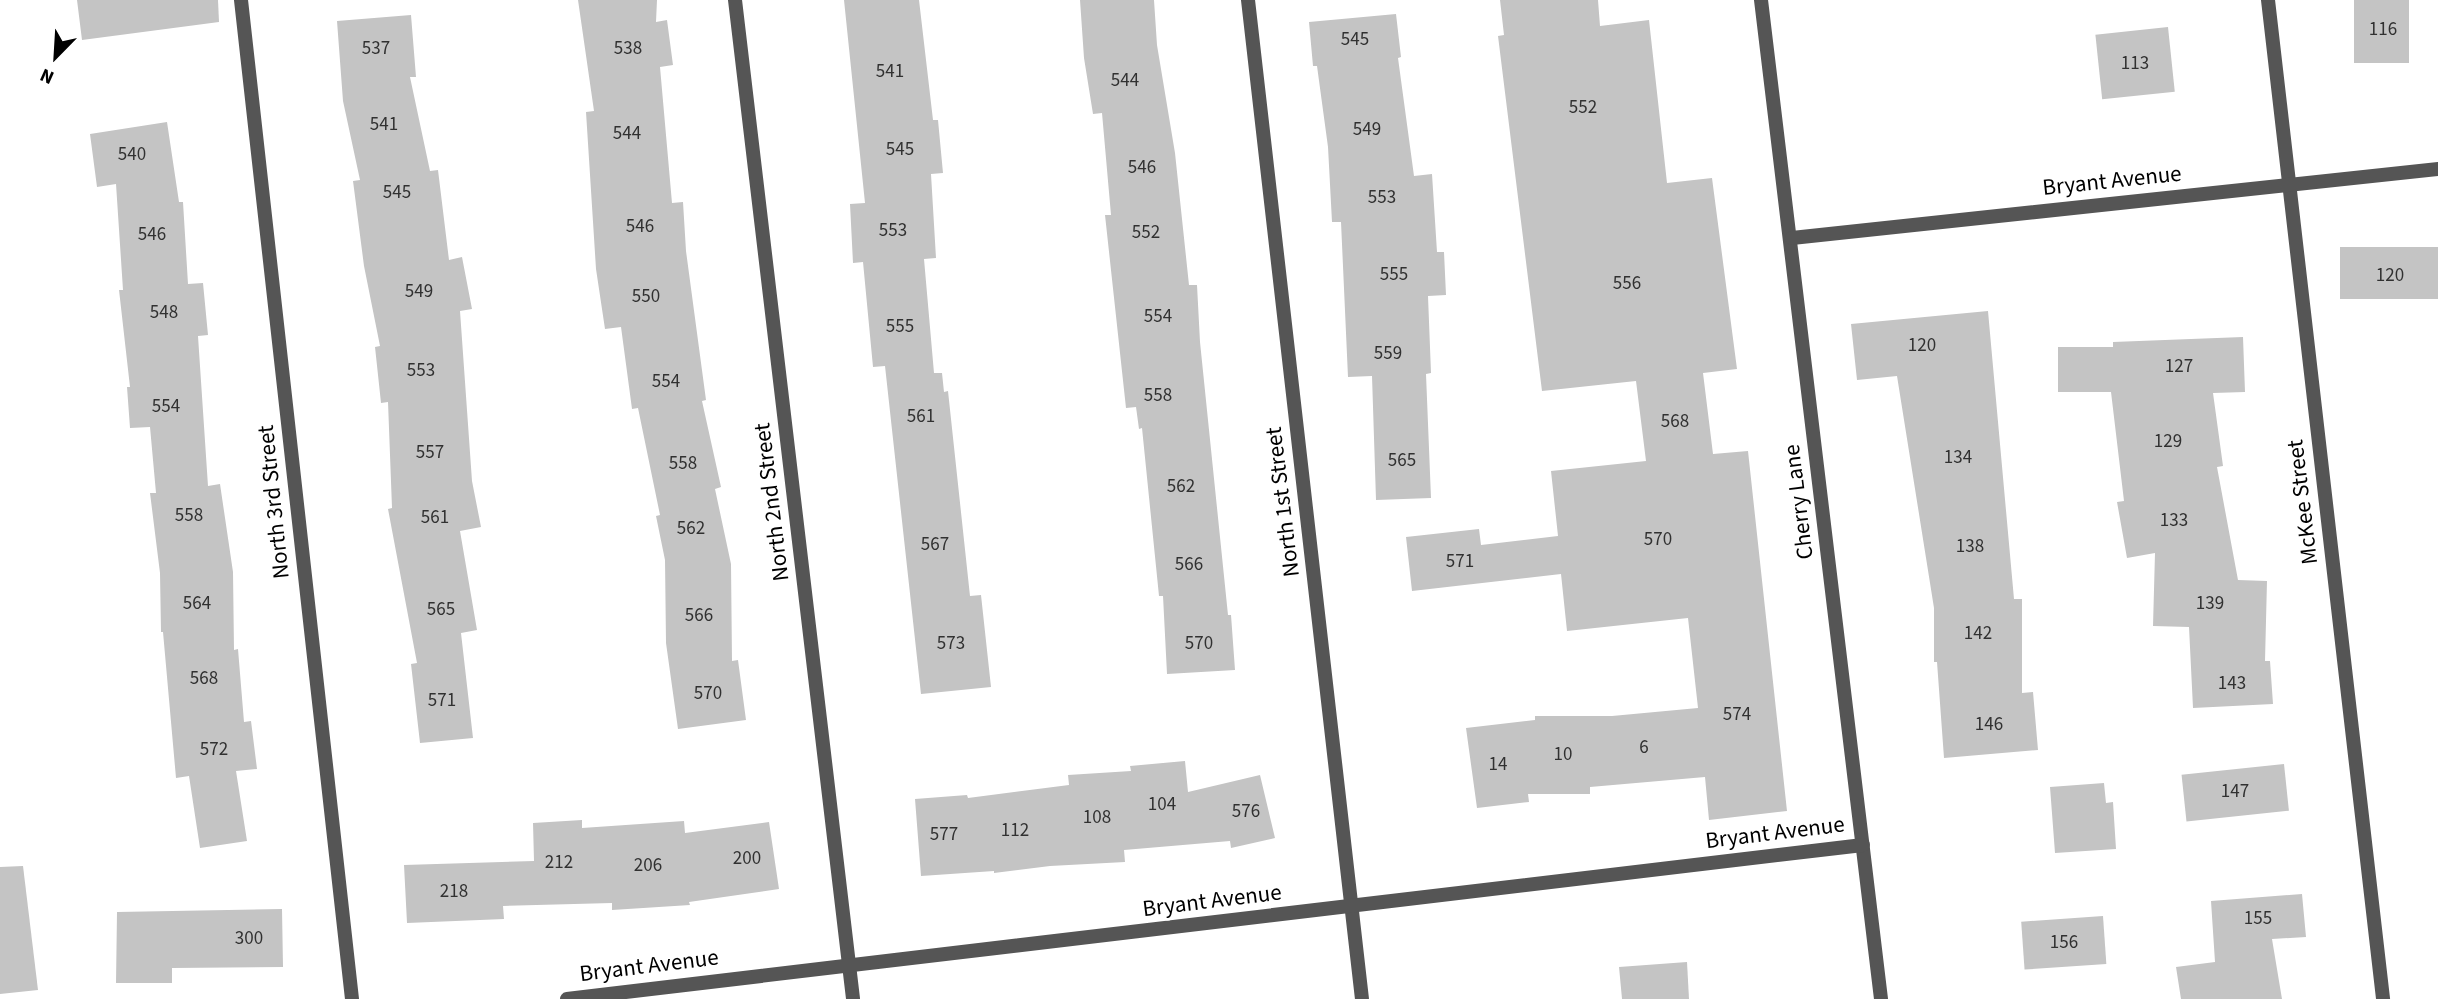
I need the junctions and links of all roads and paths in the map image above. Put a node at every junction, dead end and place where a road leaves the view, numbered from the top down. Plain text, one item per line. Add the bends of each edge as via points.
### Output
1 (242, 0) edge
2 (735, 0) edge
3 (1248, 0) edge
4 (1761, 0) edge
5 (2268, 0) edge
6 (2438, 169) edge
7 (2289, 185) junction
8 (1791, 238) junction
9 (1863, 845) junction
10 (1352, 907) junction
11 (849, 966) junction
12 (352, 999) edge
13 (567, 999) edge
14 (853, 999) edge
15 (1362, 999) edge
16 (1881, 999) edge
17 (2383, 999) edge

1 - 12 street, North 3rd Street
2 - 11 street, North 2nd Street
3 - 10 street, North 1st Street
4 - 8 street, Cherry Lane
5 - 7 street, McKee Street
6 - 7 street, Bryant Avenue
7 - 8 street, Bryant Avenue
7 - 17 street, McKee Street
8 - 9 street, Cherry Lane
9 - 10 street, Bryant Avenue
9 - 16 street, Cherry Lane
10 - 11 street, Bryant Avenue
10 - 15 street, North 1st Street
11 - 13 street, Bryant Avenue
11 - 14 street, North 2nd Street

